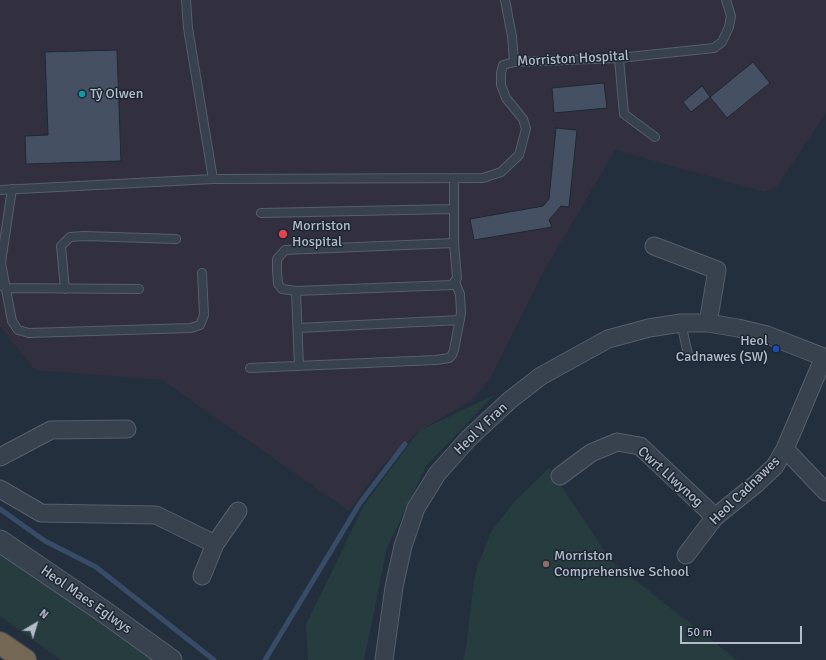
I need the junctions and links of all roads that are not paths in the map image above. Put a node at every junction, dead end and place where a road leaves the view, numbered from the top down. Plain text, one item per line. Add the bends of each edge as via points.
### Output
1 (186, 0) edge
2 (505, 0) edge
3 (726, 0) edge
4 (619, 58) junction
5 (514, 62) junction
6 (655, 137) dead end
7 (454, 178) junction
8 (213, 179) junction
9 (12, 189) junction
10 (0, 190) edge
11 (454, 209) junction
12 (261, 213) dead end
13 (176, 239) dead end
14 (454, 243) junction
15 (654, 246) dead end
16 (202, 273) dead end
17 (455, 282) junction
18 (2, 286) edge
19 (65, 289) junction
20 (139, 289) dead end
21 (296, 291) junction
22 (460, 320) junction
23 (681, 323) junction
24 (708, 323) junction
25 (298, 328) junction
26 (688, 354) dead end
27 (825, 358) edge
28 (299, 366) junction
29 (250, 368) dead end
30 (127, 429) dead end
31 (785, 449) junction
32 (0, 457) edge
33 (560, 476) dead end
34 (0, 489) edge
35 (826, 492) edge
36 (238, 511) dead end
37 (715, 517) junction
38 (0, 541) edge
39 (215, 544) junction
40 (686, 555) dead end
41 (202, 576) dead end
42 (0, 642) edge
43 (25, 660) edge
44 (171, 660) edge
45 (384, 660) edge

1 - 8 lane via 188,28
2 - 5 lane
3 - 4 lane, Morriston Hospital via 731,16 729,27 722,42 714,48
4 - 5 lane, Morriston Hospital
4 - 6 lane via 624,114
5 - 7 lane, Morriston Hospital via 504,65 501,85 506,98 523,118 526,129 519,155 501,172 483,178
7 - 8 lane, Morriston Hospital
7 - 11 lane
8 - 9 lane, Morriston Hospital
9 - 10 lane, Morriston Hospital
9 - 18 lane via 1,263
11 - 12 lane
11 - 14 lane
13 - 19 lane via 70,237 61,246
14 - 17 lane via 457,278
14 - 21 lane via 285,250 277,258 278,284 282,290
15 - 24 street via 717,270
16 - 18 lane via 204,315 200,325 191,328 29,333 18,330 12,321
17 - 21 lane via 452,285
17 - 22 lane via 460,294
18 - 19 lane
19 - 20 lane
21 - 25 lane
22 - 25 lane
22 - 28 lane via 454,350 449,358
23 - 24 street, Heol Y Fran
23 - 26 lane
23 - 45 street, Heol Y Fran via 608,339 541,376 510,400 469,438 442,468 416,508 403,546 394,587
24 - 27 street, Heol Y Fran via 767,336
25 - 28 lane
27 - 31 street, Heol Cadnawes
28 - 29 lane
30 - 32 street via 51,430
31 - 35 street
31 - 37 street, Heol Cadnawes via 775,466
33 - 37 street, Cwrt Llwynog via 591,453 617,442 640,446
34 - 39 street via 41,513 156,515
36 - 39 street
37 - 40 street, Heol Cadnawes
38 - 44 street, Heol Maes Eglwys
39 - 41 street
42 - 43 highway

